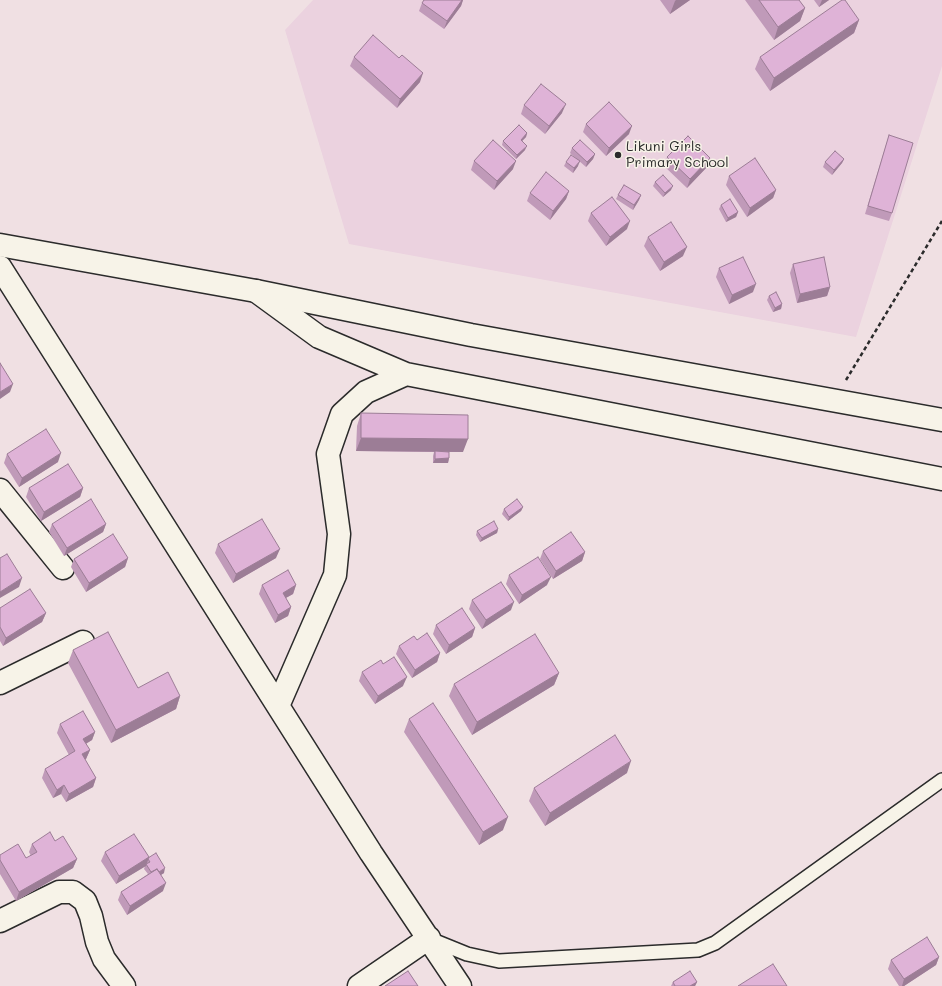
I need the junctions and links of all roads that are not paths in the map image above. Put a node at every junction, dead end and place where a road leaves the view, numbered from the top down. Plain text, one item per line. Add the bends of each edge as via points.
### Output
1 (0, 245) edge
2 (0, 267) edge
3 (256, 291) junction
4 (406, 374) junction
5 (942, 420) edge
6 (942, 479) edge
7 (0, 490) edge
8 (63, 568) dead end
9 (83, 642) dead end
10 (0, 683) edge
11 (278, 706) junction
12 (942, 780) edge
13 (0, 921) edge
14 (429, 938) junction
15 (124, 986) edge
16 (359, 986) edge
17 (460, 986) edge

1 - 3 street
2 - 11 street
3 - 4 street via 319,337
3 - 5 street via 472,335
4 - 6 street
4 - 11 street via 366,392 342,414 328,454 339,534 335,575
7 - 8 street
9 - 10 street
11 - 14 street via 371,853
12 - 14 lane via 728,934 698,950 499,961 467,954
13 - 15 street via 58,892 73,892 84,901 104,959
14 - 16 street
14 - 17 street

